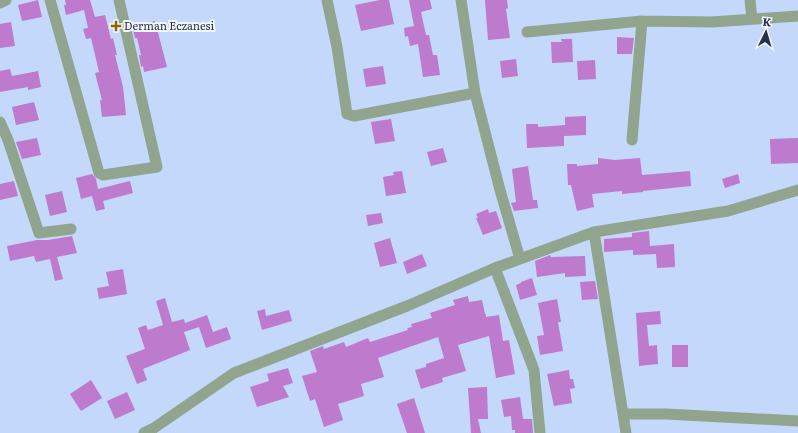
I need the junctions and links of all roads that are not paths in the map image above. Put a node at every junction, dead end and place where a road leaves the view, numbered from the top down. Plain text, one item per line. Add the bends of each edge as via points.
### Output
1 (6, 0) edge
2 (50, 0) edge
3 (119, 0) edge
4 (327, 0) edge
5 (461, 0) edge
6 (750, 0) edge
7 (0, 3) edge
8 (798, 16) edge
9 (752, 19) junction
10 (642, 21) junction
11 (527, 32) dead end
12 (475, 93) junction
13 (0, 122) edge
14 (632, 140) dead end
15 (798, 190) edge
16 (71, 229) dead end
17 (594, 232) junction
18 (520, 259) junction
19 (495, 268) junction
20 (624, 414) junction
21 (798, 420) edge
22 (151, 431) edge
23 (540, 433) edge
24 (626, 433) edge

1 - 7 street
2 - 3 street via 99,172 103,175 157,167
4 - 12 street via 347,114 354,116
5 - 12 street
6 - 9 street
8 - 9 street
9 - 10 street via 712,22
10 - 11 street
10 - 14 street
12 - 18 street
13 - 16 street via 39,233
15 - 17 street via 728,211
17 - 18 street
17 - 20 street
18 - 19 street
19 - 22 street via 407,306 234,373
19 - 23 street via 534,370
20 - 21 street
20 - 24 street

